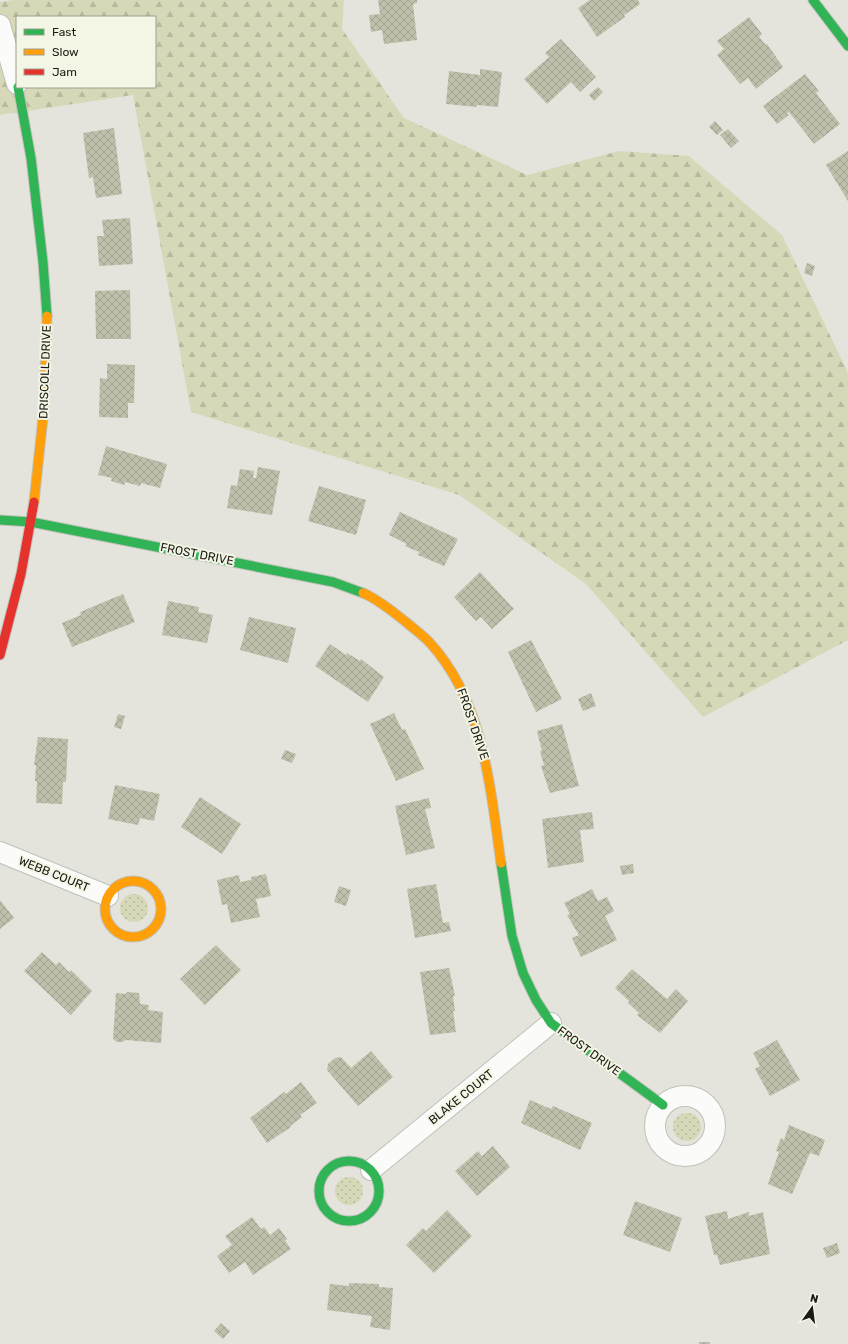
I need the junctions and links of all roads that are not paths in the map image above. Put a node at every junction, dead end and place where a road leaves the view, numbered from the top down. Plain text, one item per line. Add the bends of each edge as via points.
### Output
1 (813, 0) edge
2 (0, 25) edge
3 (848, 46) edge
4 (16, 82) edge
5 (17, 88) edge
6 (0, 520) edge
7 (31, 522) junction
8 (0, 655) edge
9 (0, 852) edge
10 (108, 896) junction
11 (551, 1023) junction
12 (663, 1105) dead end
13 (371, 1170) junction

1 - 3 street
2 - 4 street, DRISCOLL DRIVE
5 - 7 street, DRISCOLL DRIVE via 30,152 47,323 44,419
6 - 7 street, FROST DRIVE
7 - 8 street, DRISCOLL DRIVE
7 - 11 street, FROST DRIVE via 350,587 378,601 431,643 458,681 477,729 487,766 512,936 523,972 536,1000
9 - 10 street, WEBB COURT
10 - 10 street via 105,909 108,922 121,934 129,937 147,934 159,921 162,913 159,895 146,883 129,880 113,889
11 - 12 street, FROST DRIVE
11 - 13 street, BLAKE COURT
13 - 13 street via 354,1162 344,1162 328,1170 320,1187 323,1206 339,1219 353,1220 367,1215 374,1208 379,1188

